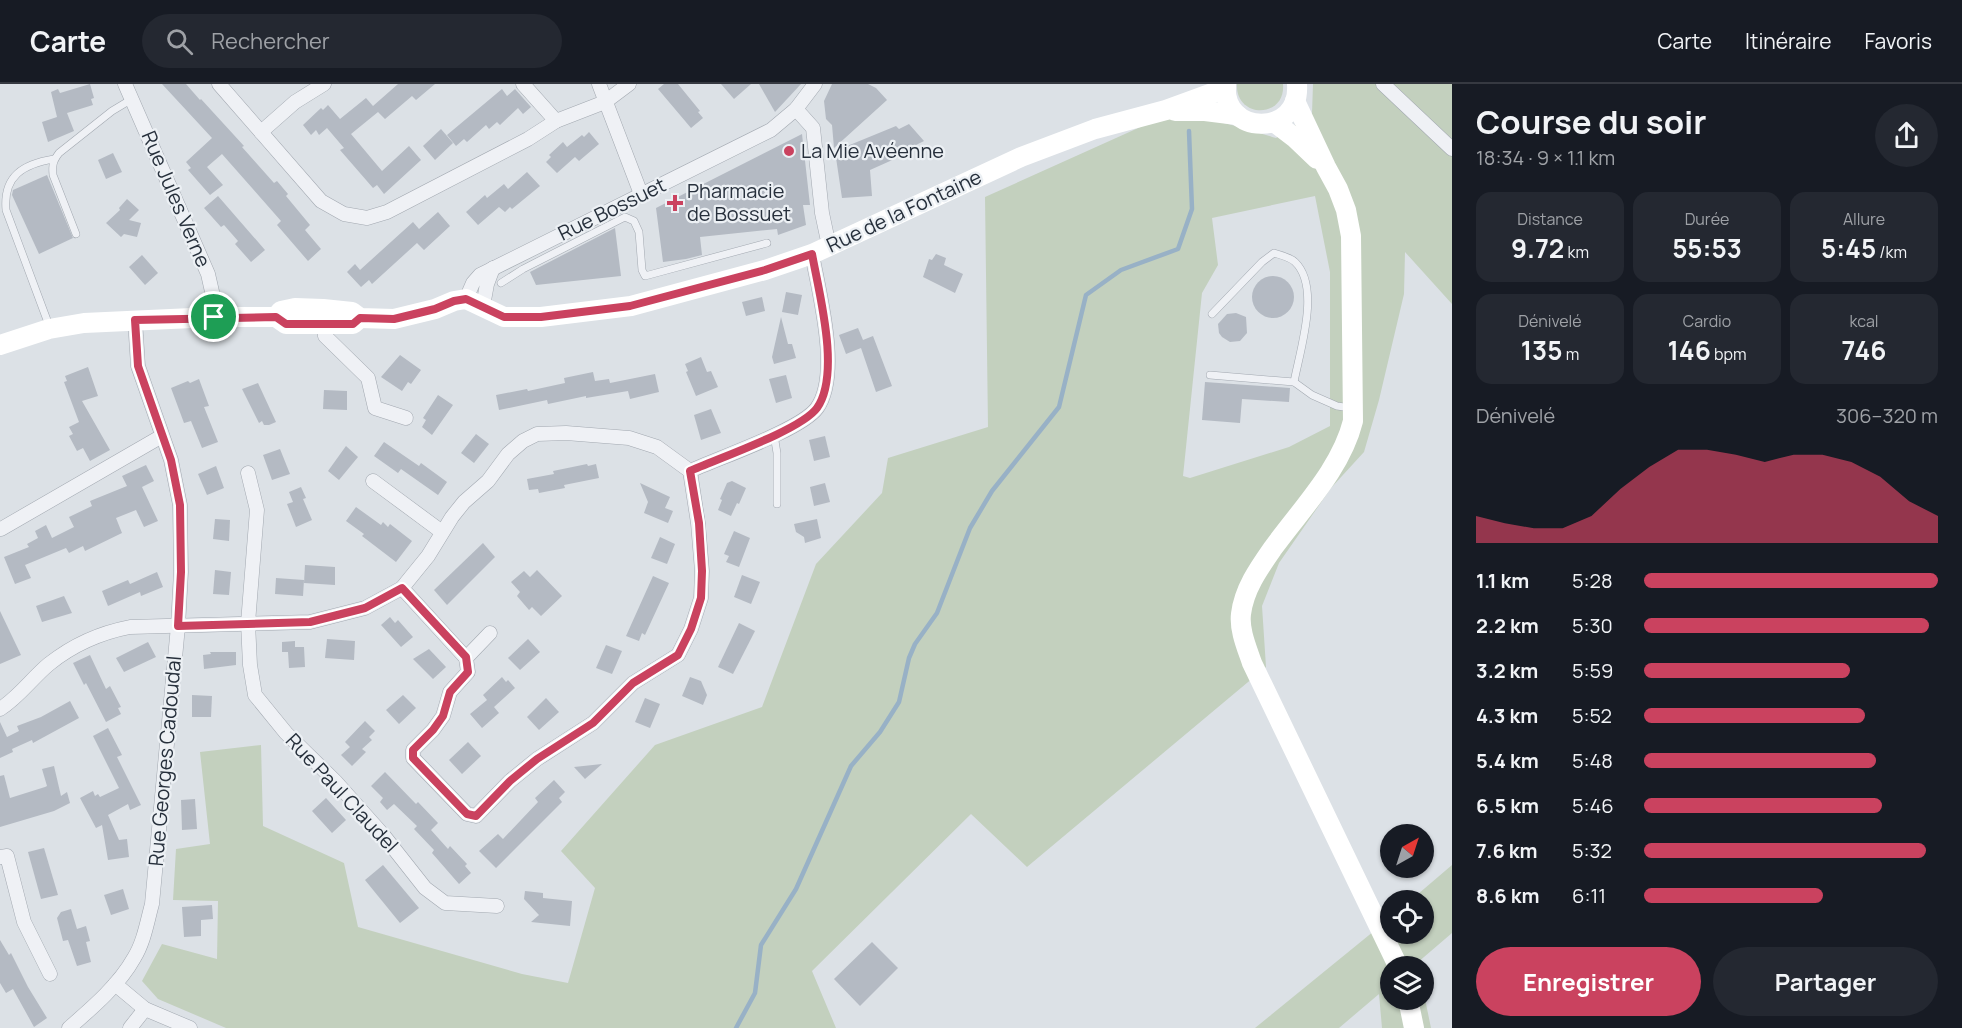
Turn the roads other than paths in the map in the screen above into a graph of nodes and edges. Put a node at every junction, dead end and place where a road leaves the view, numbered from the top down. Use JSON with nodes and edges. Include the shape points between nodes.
{"nodes":[{"id":1,"x":125,"y":84,"type":"edge"},
{"id":2,"x":219,"y":84,"type":"edge"},
{"id":3,"x":324,"y":84,"type":"edge"},
{"id":4,"x":523,"y":84,"type":"edge"},
{"id":5,"x":599,"y":84,"type":"edge"},
{"id":6,"x":628,"y":84,"type":"edge"},
{"id":7,"x":815,"y":84,"type":"edge"},
{"id":8,"x":1383,"y":84,"type":"edge"},
{"id":9,"x":1226,"y":86,"type":"edge"},
{"id":10,"x":1296,"y":93,"type":"edge"},
{"id":11,"x":132,"y":99,"type":"junction"},
{"id":12,"x":605,"y":102,"type":"junction"},
{"id":13,"x":796,"y":109,"type":"junction"},
{"id":14,"x":1166,"y":110,"type":"junction"},
{"id":15,"x":1237,"y":115,"type":"junction"},
{"id":16,"x":556,"y":121,"type":"junction"},
{"id":17,"x":1274,"y":122,"type":"junction"},
{"id":18,"x":261,"y":132,"type":"junction"},
{"id":19,"x":1452,"y":149,"type":"edge"},
{"id":20,"x":54,"y":159,"type":"junction"},
{"id":21,"x":1326,"y":166,"type":"junction"},
{"id":22,"x":641,"y":194,"type":"junction"},
{"id":23,"x":76,"y":234,"type":"dead end"},
{"id":24,"x":767,"y":243,"type":"dead end"},
{"id":25,"x":821,"y":250,"type":"junction"},
{"id":26,"x":501,"y":283,"type":"dead end"},
{"id":27,"x":474,"y":302,"type":"junction"},
{"id":28,"x":1212,"y":314,"type":"dead end"},
{"id":29,"x":214,"y":317,"type":"junction"},
{"id":30,"x":323,"y":317,"type":"junction"},
{"id":31,"x":135,"y":320,"type":"junction"},
{"id":32,"x":50,"y":328,"type":"junction"},
{"id":33,"x":0,"y":345,"type":"edge"},
{"id":34,"x":1210,"y":375,"type":"dead end"},
{"id":35,"x":1294,"y":382,"type":"junction"},
{"id":36,"x":1354,"y":408,"type":"junction"},
{"id":37,"x":406,"y":418,"type":"dead end"},
{"id":38,"x":774,"y":435,"type":"junction"},
{"id":39,"x":162,"y":436,"type":"junction"},
{"id":40,"x":690,"y":471,"type":"junction"},
{"id":41,"x":248,"y":473,"type":"dead end"},
{"id":42,"x":373,"y":481,"type":"dead end"},
{"id":43,"x":777,"y":504,"type":"dead end"},
{"id":44,"x":1,"y":530,"type":"edge"},
{"id":45,"x":442,"y":531,"type":"junction"},
{"id":46,"x":402,"y":588,"type":"junction"},
{"id":47,"x":248,"y":623,"type":"junction"},
{"id":48,"x":178,"y":626,"type":"junction"},
{"id":49,"x":490,"y":633,"type":"dead end"},
{"id":50,"x":466,"y":657,"type":"junction"},
{"id":51,"x":0,"y":709,"type":"edge"},
{"id":52,"x":0,"y":857,"type":"edge"},
{"id":53,"x":497,"y":906,"type":"dead end"},
{"id":54,"x":1393,"y":956,"type":"edge"},
{"id":55,"x":50,"y":974,"type":"dead end"},
{"id":56,"x":115,"y":984,"type":"junction"},
{"id":57,"x":145,"y":1009,"type":"junction"},
{"id":58,"x":1410,"y":1010,"type":"edge"},
{"id":59,"x":69,"y":1028,"type":"edge"},
{"id":60,"x":130,"y":1028,"type":"edge"},
{"id":61,"x":190,"y":1028,"type":"edge"},
{"id":62,"x":1414,"y":1028,"type":"edge"}],
"edges":[{"from":1,"to":11,"type":"street","name":"Rue Jules Verne"},
{"from":2,"to":18,"type":"street"},
{"from":3,"to":18,"type":"street","via":[[295,102]]},
{"from":4,"to":16,"type":"street"},
{"from":5,"to":12,"type":"street"},
{"from":6,"to":12,"type":"street"},
{"from":7,"to":13,"type":"street","name":"Rue Bossuet"},
{"from":8,"to":19,"type":"street"},
{"from":9,"to":14,"type":"main road","name":"Rue de la Fontaine"},
{"from":9,"to":15,"type":"main road"},
{"from":10,"to":17,"type":"main road","via":[[1283,118]]},
{"from":10,"to":21,"type":"main road"},
{"from":11,"to":20,"type":"lane"},
{"from":11,"to":29,"type":"street","name":"Rue Jules Verne","via":[[208,274]]},
{"from":12,"to":16,"type":"street"},
{"from":12,"to":22,"type":"street"},
{"from":13,"to":22,"type":"street","name":"Rue Bossuet","via":[[771,130]]},
{"from":13,"to":25,"type":"street","via":[[813,128],[822,213]]},
{"from":14,"to":15,"type":"main road","name":"Rue de la Fontaine"},
{"from":14,"to":25,"type":"main road","name":"Rue de la Fontaine","via":[[1095,129],[1021,157]]},
{"from":15,"to":17,"type":"main road","name":"Rue de la Fontaine","via":[[1254,124]]},
{"from":16,"to":18,"type":"street","via":[[397,207],[367,218],[344,214],[321,201]]},
{"from":17,"to":21,"type":"main road"},
{"from":20,"to":23,"type":"lane","via":[[53,175]]},
{"from":20,"to":32,"type":"lane","via":[[27,166],[4,194],[6,210]]},
{"from":21,"to":36,"type":"main road","via":[[1346,210],[1351,236]]},
{"from":22,"to":27,"type":"street","name":"Rue Bossuet","via":[[493,268]]},
{"from":24,"to":26,"type":"lane","via":[[645,276],[639,232],[634,221],[625,217]]},
{"from":25,"to":27,"type":"main road","name":"Rue de la Fontaine","via":[[765,270],[630,306],[541,317],[504,317]]},
{"from":25,"to":38,"type":"street","via":[[828,352],[824,395],[806,418]]},
{"from":27,"to":30,"type":"main road","via":[[454,301],[394,319],[360,318],[352,312]]},
{"from":28,"to":35,"type":"lane","via":[[1274,253],[1294,260],[1305,276],[1310,298]]},
{"from":29,"to":30,"type":"main road","via":[[276,317],[284,310]]},
{"from":29,"to":31,"type":"main road"},
{"from":30,"to":37,"type":"street","via":[[325,336],[368,378],[375,408]]},
{"from":31,"to":32,"type":"main road"},
{"from":31,"to":39,"type":"street","name":"Rue Georges Cadoudal","via":[[138,366]]},
{"from":32,"to":33,"type":"main road"},
{"from":34,"to":35,"type":"lane"},
{"from":35,"to":36,"type":"lane","via":[[1337,406]]},
{"from":36,"to":54,"type":"main road","via":[[1348,440],[1329,473],[1261,564],[1241,615],[1252,663]]},
{"from":38,"to":40,"type":"street"},
{"from":38,"to":43,"type":"lane"},
{"from":39,"to":44,"type":"street"},
{"from":39,"to":48,"type":"street","name":"Rue Georges Cadoudal","via":[[180,505]]},
{"from":40,"to":45,"type":"street","via":[[657,447],[629,438],[537,435],[508,454]]},
{"from":40,"to":50,"type":"street","via":[[699,523],[701,598],[678,655],[633,683],[593,723],[537,759],[476,816],[467,814],[413,758],[413,750],[443,716],[450,692],[468,672]]},
{"from":41,"to":47,"type":"street","name":"Rue Paul Claudel","via":[[257,510]]},
{"from":42,"to":45,"type":"street"},
{"from":45,"to":46,"type":"street"},
{"from":46,"to":47,"type":"street","via":[[365,608],[310,622]]},
{"from":46,"to":50,"type":"street"},
{"from":47,"to":48,"type":"street"},
{"from":47,"to":53,"type":"street","name":"Rue Paul Claudel","via":[[255,695],[286,733],[356,804],[425,888],[446,903]]},
{"from":48,"to":51,"type":"street","via":[[130,627],[84,640],[49,664]]},
{"from":48,"to":56,"type":"street","name":"Rue Georges Cadoudal","via":[[152,904],[143,939]]},
{"from":49,"to":50,"type":"street"},
{"from":52,"to":55,"type":"street","via":[[7,856],[24,922]]},
{"from":56,"to":57,"type":"street"},
{"from":56,"to":59,"type":"street","name":"Rue Georges Cadoudal"},
{"from":57,"to":60,"type":"street"},
{"from":57,"to":61,"type":"street"},
{"from":58,"to":62,"type":"main road"}]}
